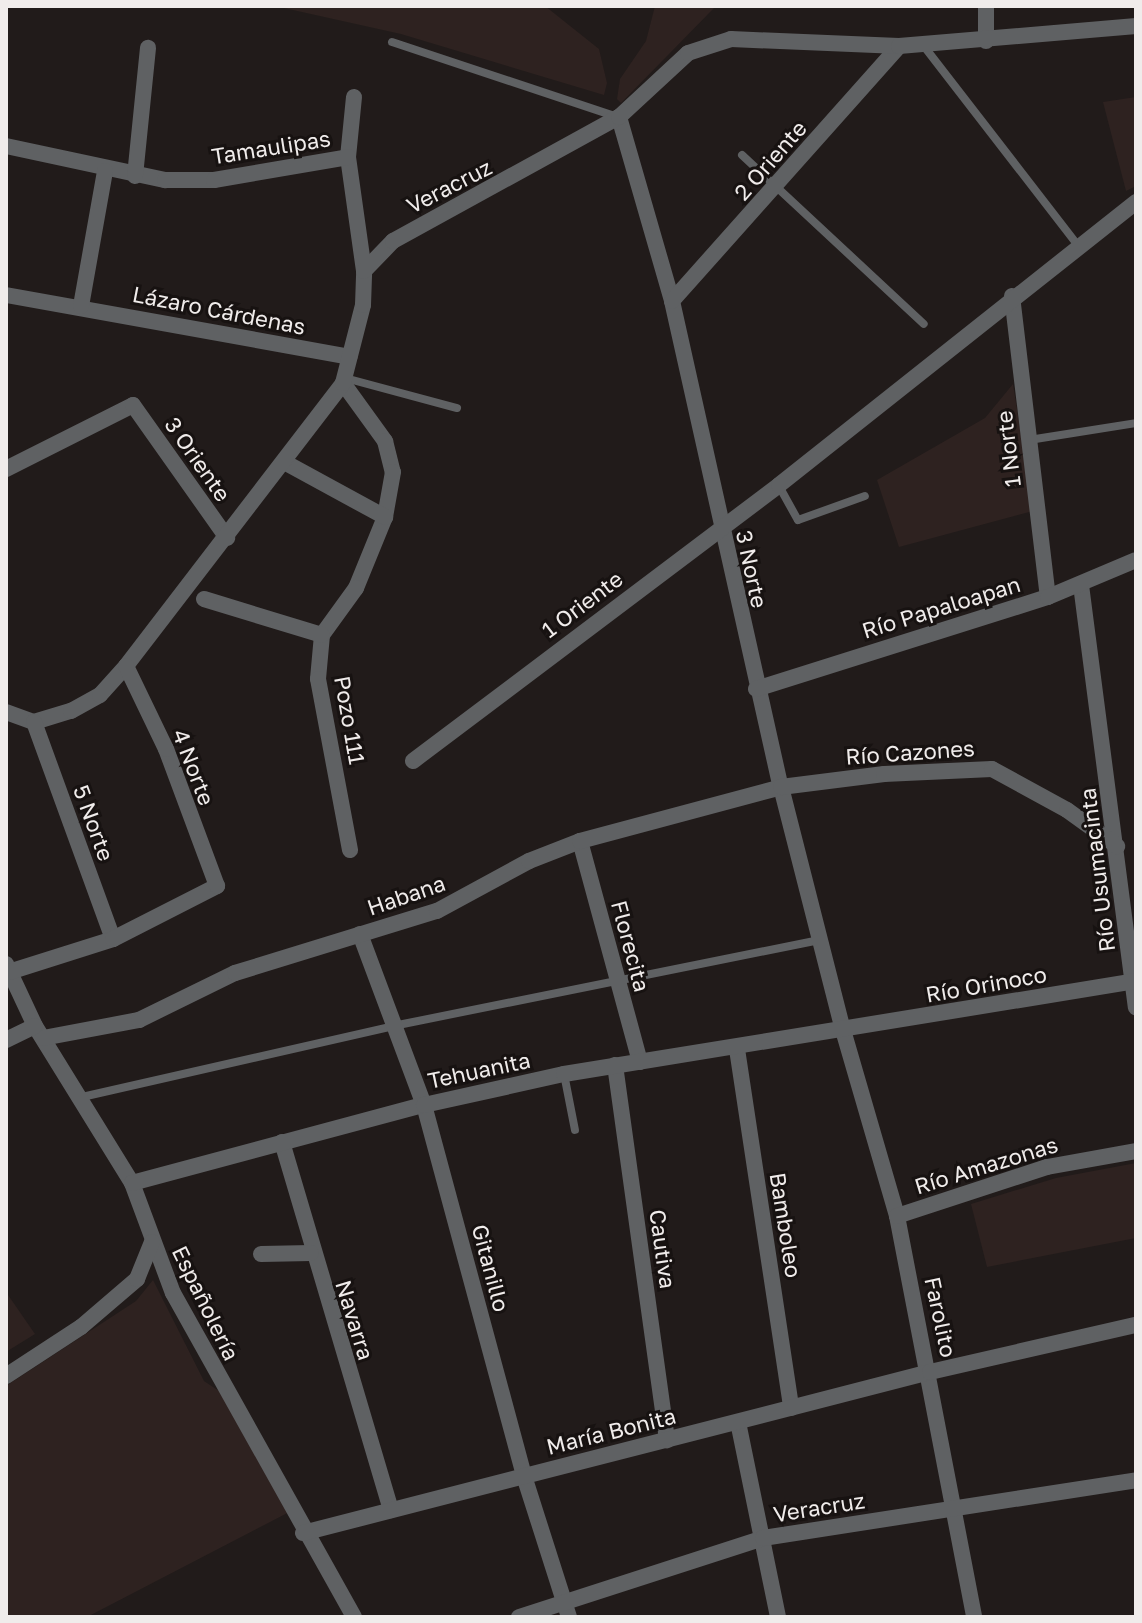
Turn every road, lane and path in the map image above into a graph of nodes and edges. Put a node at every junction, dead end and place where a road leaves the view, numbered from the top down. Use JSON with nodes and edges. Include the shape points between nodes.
{"nodes":[{"id":1,"x":986,"y":6,"type":"edge"},
{"id":2,"x":1136,"y":26,"type":"edge"},
{"id":3,"x":986,"y":41,"type":"junction"},
{"id":4,"x":392,"y":42,"type":"dead end"},
{"id":5,"x":923,"y":45,"type":"junction"},
{"id":6,"x":899,"y":46,"type":"junction"},
{"id":7,"x":148,"y":48,"type":"dead end"},
{"id":8,"x":354,"y":97,"type":"dead end"},
{"id":9,"x":619,"y":117,"type":"junction"},
{"id":10,"x":6,"y":146,"type":"edge"},
{"id":11,"x":742,"y":155,"type":"dead end"},
{"id":12,"x":348,"y":157,"type":"junction"},
{"id":13,"x":105,"y":171,"type":"junction"},
{"id":14,"x":135,"y":176,"type":"junction"},
{"id":15,"x":776,"y":189,"type":"junction"},
{"id":16,"x":1136,"y":202,"type":"edge"},
{"id":17,"x":1077,"y":244,"type":"junction"},
{"id":18,"x":364,"y":271,"type":"junction"},
{"id":19,"x":6,"y":295,"type":"edge"},
{"id":20,"x":1012,"y":296,"type":"junction"},
{"id":21,"x":672,"y":301,"type":"junction"},
{"id":22,"x":81,"y":306,"type":"junction"},
{"id":23,"x":924,"y":324,"type":"dead end"},
{"id":24,"x":349,"y":357,"type":"junction"},
{"id":25,"x":344,"y":380,"type":"junction"},
{"id":26,"x":457,"y":408,"type":"dead end"},
{"id":27,"x":1136,"y":423,"type":"edge"},
{"id":28,"x":1029,"y":440,"type":"junction"},
{"id":29,"x":286,"y":463,"type":"junction"},
{"id":30,"x":6,"y":469,"type":"edge"},
{"id":31,"x":779,"y":485,"type":"junction"},
{"id":32,"x":865,"y":496,"type":"dead end"},
{"id":33,"x":385,"y":517,"type":"junction"},
{"id":34,"x":721,"y":526,"type":"junction"},
{"id":35,"x":227,"y":538,"type":"junction"},
{"id":36,"x":1136,"y":560,"type":"edge"},
{"id":37,"x":1081,"y":585,"type":"junction"},
{"id":38,"x":1048,"y":597,"type":"junction"},
{"id":39,"x":204,"y":599,"type":"dead end"},
{"id":40,"x":322,"y":635,"type":"junction"},
{"id":41,"x":126,"y":666,"type":"junction"},
{"id":42,"x":756,"y":689,"type":"junction"},
{"id":43,"x":6,"y":712,"type":"edge"},
{"id":44,"x":34,"y":722,"type":"junction"},
{"id":45,"x":413,"y":761,"type":"dead end"},
{"id":46,"x":781,"y":787,"type":"junction"},
{"id":47,"x":580,"y":841,"type":"junction"},
{"id":48,"x":1117,"y":846,"type":"junction"},
{"id":49,"x":350,"y":850,"type":"dead end"},
{"id":50,"x":360,"y":934,"type":"junction"},
{"id":51,"x":113,"y":939,"type":"junction"},
{"id":52,"x":820,"y":940,"type":"junction"},
{"id":53,"x":8,"y":968,"type":"edge"},
{"id":54,"x":618,"y":980,"type":"junction"},
{"id":55,"x":1134,"y":981,"type":"edge"},
{"id":56,"x":1136,"y":1007,"type":"edge"},
{"id":57,"x":398,"y":1025,"type":"junction"},
{"id":58,"x":843,"y":1030,"type":"junction"},
{"id":59,"x":39,"y":1032,"type":"junction"},
{"id":60,"x":6,"y":1040,"type":"edge"},
{"id":61,"x":737,"y":1049,"type":"junction"},
{"id":62,"x":640,"y":1062,"type":"junction"},
{"id":63,"x":615,"y":1065,"type":"junction"},
{"id":64,"x":564,"y":1074,"type":"junction"},
{"id":65,"x":82,"y":1097,"type":"junction"},
{"id":66,"x":424,"y":1105,"type":"junction"},
{"id":67,"x":575,"y":1130,"type":"dead end"},
{"id":68,"x":282,"y":1142,"type":"junction"},
{"id":69,"x":1136,"y":1151,"type":"edge"},
{"id":70,"x":132,"y":1183,"type":"junction"},
{"id":71,"x":897,"y":1216,"type":"junction"},
{"id":72,"x":152,"y":1242,"type":"junction"},
{"id":73,"x":311,"y":1253,"type":"junction"},
{"id":74,"x":261,"y":1254,"type":"dead end"},
{"id":75,"x":1136,"y":1325,"type":"edge"},
{"id":76,"x":930,"y":1372,"type":"junction"},
{"id":77,"x":6,"y":1376,"type":"edge"},
{"id":78,"x":791,"y":1408,"type":"junction"},
{"id":79,"x":738,"y":1422,"type":"junction"},
{"id":80,"x":667,"y":1440,"type":"junction"},
{"id":81,"x":524,"y":1476,"type":"junction"},
{"id":82,"x":1136,"y":1480,"type":"edge"},
{"id":83,"x":956,"y":1508,"type":"junction"},
{"id":84,"x":391,"y":1510,"type":"junction"},
{"id":85,"x":303,"y":1533,"type":"junction"},
{"id":86,"x":763,"y":1538,"type":"junction"},
{"id":87,"x":563,"y":1599,"type":"junction"},
{"id":88,"x":354,"y":1617,"type":"edge"},
{"id":89,"x":519,"y":1617,"type":"edge"},
{"id":90,"x":569,"y":1617,"type":"edge"},
{"id":91,"x":778,"y":1617,"type":"edge"},
{"id":92,"x":974,"y":1617,"type":"edge"}],
"edges":[{"from":1,"to":3,"type":"street"},
{"from":2,"to":3,"type":"street","name":"Veracruz"},
{"from":3,"to":5,"type":"street","name":"Veracruz"},
{"from":4,"to":9,"type":"lane"},
{"from":5,"to":6,"type":"street","name":"Veracruz"},
{"from":5,"to":17,"type":"lane"},
{"from":6,"to":9,"type":"street","name":"Veracruz","via":[[731,39],[707,44],[688,53]]},
{"from":6,"to":15,"type":"street","name":"2 Oriente"},
{"from":7,"to":14,"type":"street"},
{"from":8,"to":12,"type":"street"},
{"from":9,"to":18,"type":"street","name":"Veracruz","via":[[427,220],[393,241]]},
{"from":9,"to":21,"type":"street","name":"3 Norte"},
{"from":10,"to":13,"type":"street","name":"Tamaulipas"},
{"from":11,"to":15,"type":"lane"},
{"from":12,"to":14,"type":"street","name":"Tamaulipas","via":[[214,180]]},
{"from":12,"to":18,"type":"street","name":"Tamaulipas"},
{"from":13,"to":14,"type":"street","name":"Tamaulipas"},
{"from":13,"to":22,"type":"street"},
{"from":15,"to":21,"type":"street","name":"2 Oriente"},
{"from":15,"to":23,"type":"lane"},
{"from":16,"to":17,"type":"street","name":"1 Oriente"},
{"from":17,"to":20,"type":"street","name":"1 Oriente"},
{"from":18,"to":24,"type":"street","via":[[363,305]]},
{"from":19,"to":22,"type":"street","name":"Lázaro Cárdenas"},
{"from":20,"to":28,"type":"street","name":"1 Norte"},
{"from":20,"to":31,"type":"street","name":"1 Oriente"},
{"from":21,"to":34,"type":"street","name":"3 Norte"},
{"from":22,"to":24,"type":"street","name":"Lázaro Cárdenas"},
{"from":24,"to":25,"type":"street"},
{"from":25,"to":26,"type":"lane"},
{"from":25,"to":29,"type":"street"},
{"from":25,"to":33,"type":"street","via":[[390,453],[393,472]]},
{"from":27,"to":28,"type":"lane"},
{"from":28,"to":38,"type":"street","name":"1 Norte"},
{"from":29,"to":33,"type":"street"},
{"from":29,"to":35,"type":"street"},
{"from":30,"to":35,"type":"street","name":"3 Oriente","via":[[133,405]]},
{"from":31,"to":32,"type":"lane","via":[[798,520]]},
{"from":31,"to":34,"type":"street","name":"1 Oriente"},
{"from":33,"to":40,"type":"street","via":[[356,588]]},
{"from":34,"to":42,"type":"street","name":"3 Norte"},
{"from":34,"to":45,"type":"street","name":"1 Oriente"},
{"from":35,"to":41,"type":"street"},
{"from":36,"to":37,"type":"street","name":"Río Papaloapan"},
{"from":37,"to":38,"type":"street","name":"Río Papaloapan"},
{"from":37,"to":48,"type":"street","name":"Río Usumacinta"},
{"from":38,"to":42,"type":"street","name":"Río Papaloapan"},
{"from":39,"to":40,"type":"street"},
{"from":40,"to":49,"type":"street","name":"Pozo 111","via":[[318,679]]},
{"from":41,"to":44,"type":"street","via":[[100,695]]},
{"from":41,"to":51,"type":"street","name":"4 Norte","via":[[166,749],[217,886]]},
{"from":42,"to":46,"type":"street","name":"3 Norte"},
{"from":43,"to":44,"type":"street"},
{"from":44,"to":51,"type":"street","name":"5 Norte"},
{"from":46,"to":47,"type":"street","name":"Habana"},
{"from":46,"to":48,"type":"street","name":"Río Cazones","via":[[884,774],[992,769],[1067,810]]},
{"from":46,"to":52,"type":"street","name":"3 Norte"},
{"from":47,"to":50,"type":"street","name":"Habana","via":[[529,861],[437,911]]},
{"from":47,"to":54,"type":"street","name":"Florecita"},
{"from":48,"to":55,"type":"street","name":"Río Usumacinta"},
{"from":50,"to":57,"type":"street","name":"Gitanillo"},
{"from":50,"to":59,"type":"street","name":"Habana","via":[[235,973],[139,1020]]},
{"from":51,"to":53,"type":"street"},
{"from":52,"to":54,"type":"lane"},
{"from":52,"to":58,"type":"street","name":"3 Norte"},
{"from":53,"to":59,"type":"street","name":"Españolería"},
{"from":54,"to":57,"type":"lane"},
{"from":54,"to":62,"type":"street","name":"Florecita"},
{"from":55,"to":56,"type":"street","name":"Río Usumacinta"},
{"from":55,"to":58,"type":"street","name":"Río Orinoco"},
{"from":57,"to":65,"type":"lane"},
{"from":57,"to":66,"type":"street","name":"Gitanillo"},
{"from":58,"to":61,"type":"street","name":"Tehuanita"},
{"from":58,"to":71,"type":"street","name":"Farolito"},
{"from":59,"to":60,"type":"street","name":"Habana"},
{"from":59,"to":65,"type":"street","name":"Españolería"},
{"from":61,"to":62,"type":"street","name":"Tehuanita"},
{"from":61,"to":78,"type":"street","name":"Bamboleo"},
{"from":62,"to":63,"type":"street","name":"Tehuanita"},
{"from":63,"to":64,"type":"street","name":"Tehuanita"},
{"from":63,"to":80,"type":"street","name":"Cautiva"},
{"from":64,"to":66,"type":"street","name":"Tehuanita"},
{"from":64,"to":67,"type":"lane"},
{"from":65,"to":70,"type":"street","name":"Españolería"},
{"from":66,"to":68,"type":"street","name":"Tehuanita"},
{"from":66,"to":81,"type":"street","name":"Gitanillo"},
{"from":68,"to":70,"type":"street","name":"Tehuanita"},
{"from":68,"to":73,"type":"street","name":"Navarra"},
{"from":69,"to":71,"type":"street","name":"Río Amazonas","via":[[1047,1167]]},
{"from":70,"to":72,"type":"street","name":"Españolería"},
{"from":71,"to":76,"type":"street","name":"Farolito"},
{"from":72,"to":77,"type":"street","via":[[137,1279],[81,1327]]},
{"from":72,"to":85,"type":"street","name":"Españolería","via":[[173,1293]]},
{"from":73,"to":74,"type":"street"},
{"from":73,"to":84,"type":"street","name":"Navarra"},
{"from":75,"to":76,"type":"street","name":"María Bonita"},
{"from":76,"to":78,"type":"street","name":"María Bonita"},
{"from":76,"to":83,"type":"street","name":"Farolito"},
{"from":78,"to":79,"type":"street","name":"María Bonita"},
{"from":79,"to":80,"type":"street","name":"María Bonita"},
{"from":79,"to":86,"type":"street"},
{"from":80,"to":81,"type":"street","name":"María Bonita"},
{"from":81,"to":84,"type":"street","name":"María Bonita"},
{"from":81,"to":87,"type":"street","name":"Gitanillo"},
{"from":82,"to":83,"type":"street","name":"Veracruz"},
{"from":83,"to":86,"type":"street","name":"Veracruz"},
{"from":83,"to":92,"type":"street","name":"Farolito"},
{"from":84,"to":85,"type":"street","name":"María Bonita"},
{"from":85,"to":88,"type":"street","name":"Españolería"},
{"from":86,"to":87,"type":"street","name":"Veracruz"},
{"from":86,"to":91,"type":"street"},
{"from":87,"to":89,"type":"street","name":"Veracruz"},
{"from":87,"to":90,"type":"street","name":"Gitanillo"}]}
